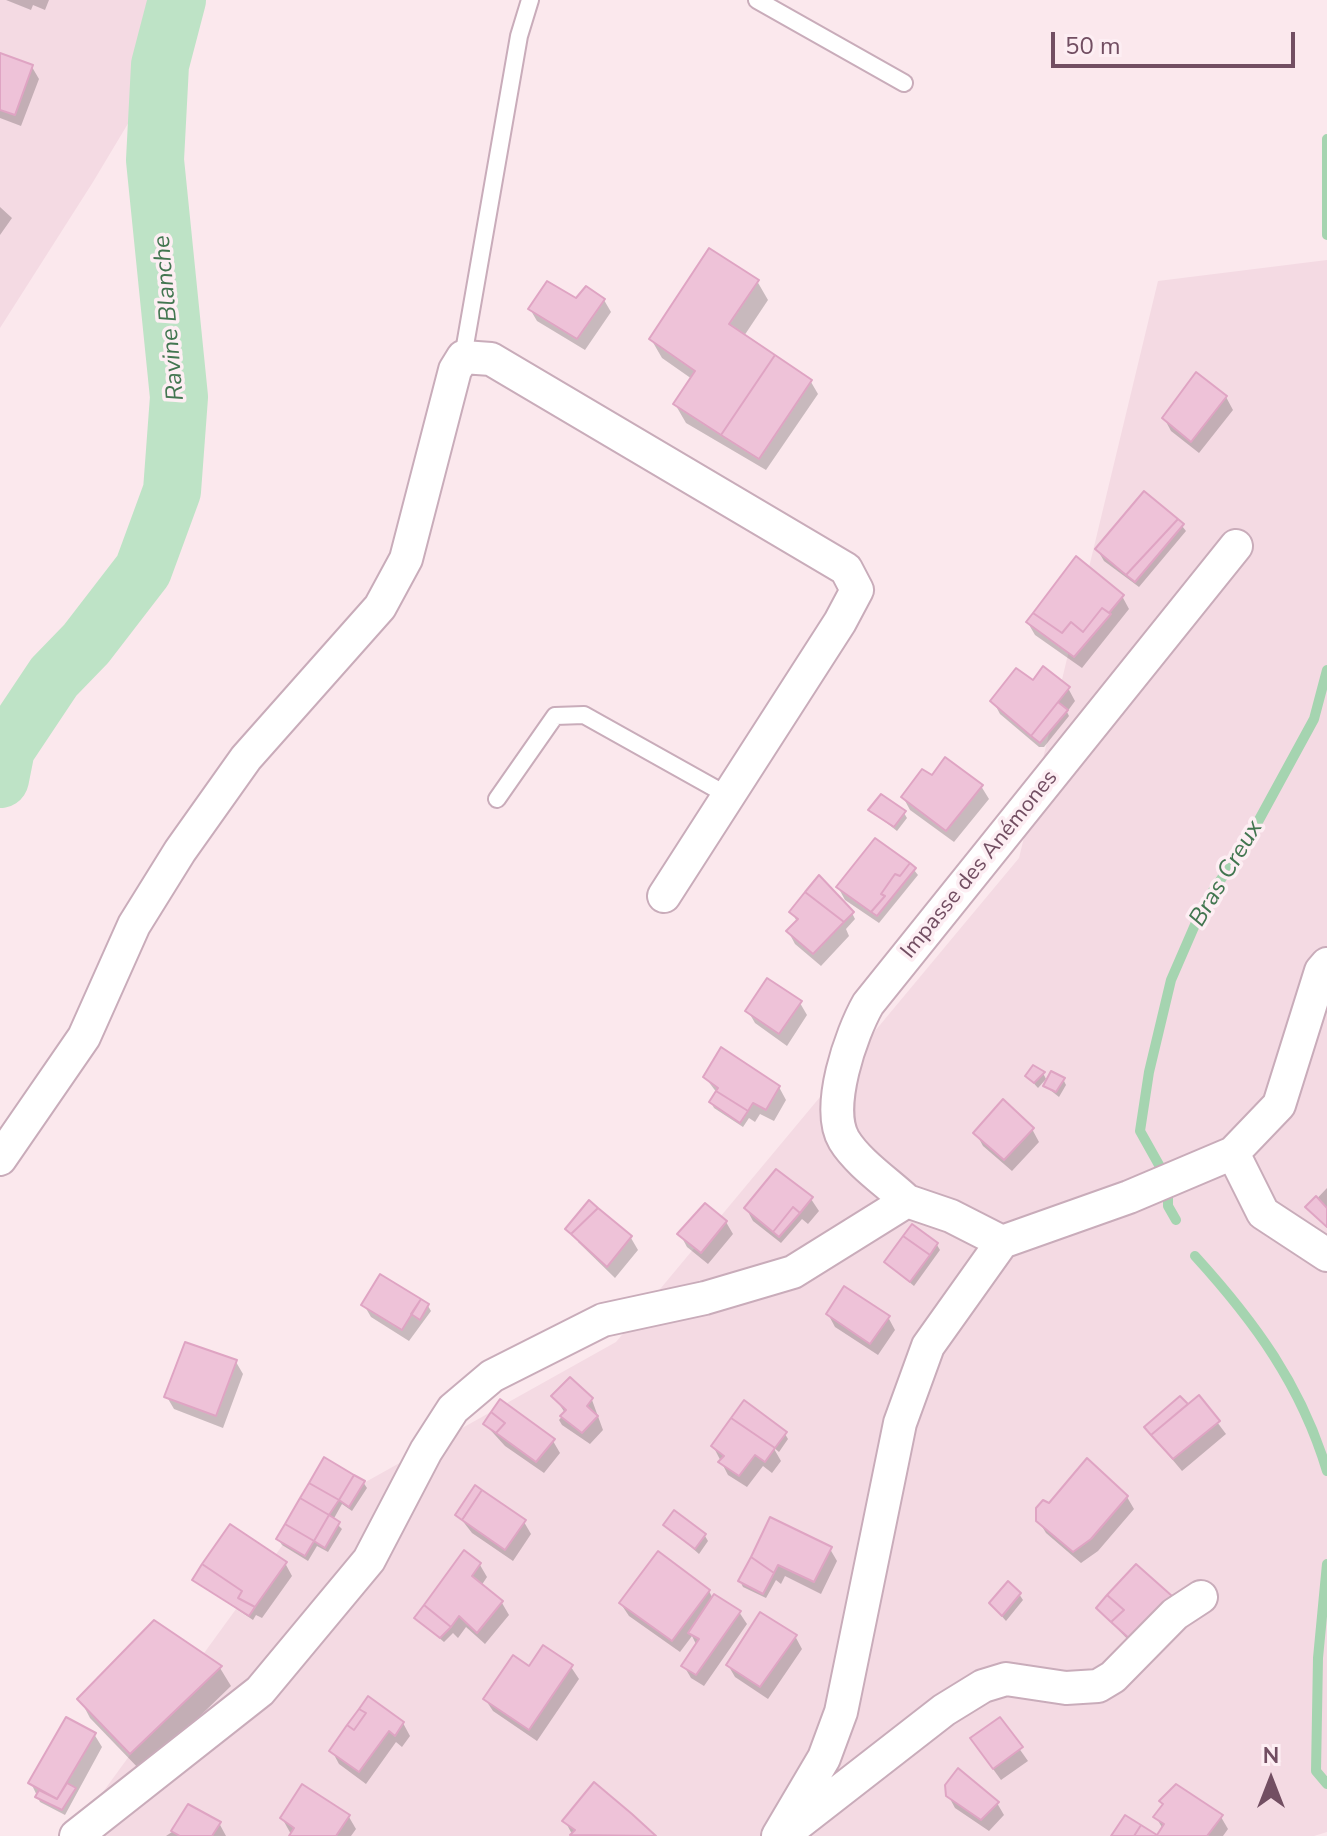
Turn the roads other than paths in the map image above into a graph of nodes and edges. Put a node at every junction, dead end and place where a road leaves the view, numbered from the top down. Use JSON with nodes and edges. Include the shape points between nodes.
{"nodes":[{"id":1,"x":530,"y":0,"type":"edge"},
{"id":2,"x":757,"y":0,"type":"edge"},
{"id":3,"x":904,"y":83,"type":"dead end"},
{"id":4,"x":463,"y":357,"type":"junction"},
{"id":5,"x":1236,"y":546,"type":"dead end"},
{"id":6,"x":727,"y":795,"type":"junction"},
{"id":7,"x":497,"y":799,"type":"dead end"},
{"id":8,"x":664,"y":896,"type":"dead end"},
{"id":9,"x":1327,"y":964,"type":"edge"},
{"id":10,"x":1233,"y":1153,"type":"junction"},
{"id":11,"x":0,"y":1159,"type":"edge"},
{"id":12,"x":907,"y":1201,"type":"junction"},
{"id":13,"x":1002,"y":1242,"type":"junction"},
{"id":14,"x":1327,"y":1255,"type":"edge"},
{"id":15,"x":1201,"y":1597,"type":"dead end"},
{"id":16,"x":76,"y":1836,"type":"edge"},
{"id":17,"x":780,"y":1836,"type":"edge"}],
"edges":[{"from":1,"to":4,"type":"lane","via":[[519,36]]},
{"from":2,"to":3,"type":"lane"},
{"from":4,"to":6,"type":"street","via":[[491,359],[846,569],[857,590]]},
{"from":4,"to":11,"type":"street","via":[[455,370],[406,559],[380,607],[246,758],[180,851],[134,925],[84,1037]]},
{"from":5,"to":12,"type":"street","name":"Impasse des Anémones","via":[[856,1024],[838,1124],[845,1142]]},
{"from":6,"to":7,"type":"lane","via":[[584,715],[566,713],[555,716]]},
{"from":6,"to":8,"type":"street"},
{"from":9,"to":10,"type":"street","via":[[1279,1105]]},
{"from":10,"to":13,"type":"street"},
{"from":10,"to":14,"type":"street","via":[[1263,1213]]},
{"from":12,"to":13,"type":"street"},
{"from":12,"to":16,"type":"street","via":[[793,1272],[603,1320],[492,1376],[453,1409],[369,1560],[260,1691]]},
{"from":13,"to":17,"type":"street","via":[[928,1346],[912,1386],[841,1712],[824,1758]]},
{"from":15,"to":17,"type":"street","via":[[1098,1686],[1066,1688],[1006,1679],[983,1686]]}]}
